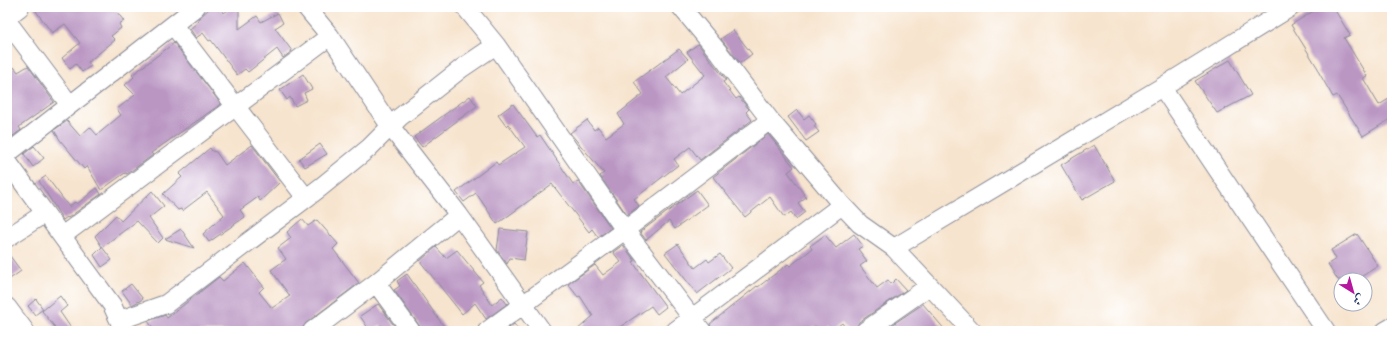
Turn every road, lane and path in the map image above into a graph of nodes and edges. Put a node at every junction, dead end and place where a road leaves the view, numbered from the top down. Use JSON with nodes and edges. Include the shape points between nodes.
{"nodes":[{"id":1,"x":20,"y":7,"type":"edge"},
{"id":2,"x":196,"y":7,"type":"edge"},
{"id":3,"x":306,"y":7,"type":"edge"},
{"id":4,"x":465,"y":7,"type":"edge"},
{"id":5,"x":681,"y":7,"type":"edge"},
{"id":6,"x":1291,"y":7,"type":"edge"},
{"id":7,"x":7,"y":17,"type":"edge"},
{"id":8,"x":7,"y":21,"type":"edge"},
{"id":9,"x":173,"y":25,"type":"junction"},
{"id":10,"x":330,"y":36,"type":"junction"},
{"id":11,"x":496,"y":45,"type":"junction"},
{"id":12,"x":1162,"y":87,"type":"junction"},
{"id":13,"x":70,"y":105,"type":"junction"},
{"id":14,"x":236,"y":107,"type":"junction"},
{"id":15,"x":770,"y":120,"type":"junction"},
{"id":16,"x":390,"y":126,"type":"junction"},
{"id":17,"x":7,"y":154,"type":"edge"},
{"id":18,"x":7,"y":161,"type":"edge"},
{"id":19,"x":306,"y":198,"type":"junction"},
{"id":20,"x":842,"y":205,"type":"junction"},
{"id":21,"x":45,"y":212,"type":"junction"},
{"id":22,"x":459,"y":216,"type":"junction"},
{"id":23,"x":625,"y":230,"type":"junction"},
{"id":24,"x":62,"y":236,"type":"junction"},
{"id":25,"x":7,"y":238,"type":"edge"},
{"id":26,"x":894,"y":248,"type":"junction"},
{"id":27,"x":376,"y":283,"type":"junction"},
{"id":28,"x":928,"y":287,"type":"junction"},
{"id":29,"x":522,"y":304,"type":"junction"},
{"id":30,"x":7,"y":307,"type":"edge"},
{"id":31,"x":697,"y":324,"type":"edge"},
{"id":32,"x":122,"y":326,"type":"edge"},
{"id":33,"x":1392,"y":327,"type":"edge"},
{"id":34,"x":24,"y":331,"type":"edge"},
{"id":35,"x":312,"y":331,"type":"edge"},
{"id":36,"x":410,"y":331,"type":"edge"},
{"id":37,"x":487,"y":331,"type":"edge"},
{"id":38,"x":542,"y":331,"type":"edge"},
{"id":39,"x":675,"y":331,"type":"edge"},
{"id":40,"x":865,"y":331,"type":"edge"},
{"id":41,"x":972,"y":331,"type":"edge"},
{"id":42,"x":1326,"y":331,"type":"edge"},
{"id":43,"x":1385,"y":331,"type":"edge"}],
"edges":[{"from":1,"to":7,"type":"street"},
{"from":2,"to":9,"type":"street"},
{"from":3,"to":10,"type":"street"},
{"from":4,"to":11,"type":"street"},
{"from":5,"to":15,"type":"street"},
{"from":6,"to":12,"type":"street"},
{"from":8,"to":13,"type":"street"},
{"from":9,"to":13,"type":"street"},
{"from":9,"to":14,"type":"street"},
{"from":10,"to":14,"type":"street"},
{"from":10,"to":16,"type":"street"},
{"from":11,"to":16,"type":"street","via":[[462,68]]},
{"from":11,"to":23,"type":"street"},
{"from":12,"to":26,"type":"street"},
{"from":12,"to":42,"type":"street"},
{"from":13,"to":17,"type":"street"},
{"from":14,"to":19,"type":"street"},
{"from":14,"to":24,"type":"street"},
{"from":15,"to":20,"type":"street"},
{"from":15,"to":23,"type":"street"},
{"from":16,"to":19,"type":"street","via":[[369,148]]},
{"from":16,"to":22,"type":"street"},
{"from":18,"to":21,"type":"street"},
{"from":19,"to":32,"type":"street","via":[[166,304]]},
{"from":20,"to":26,"type":"street","via":[[860,224]]},
{"from":20,"to":31,"type":"street"},
{"from":21,"to":24,"type":"street"},
{"from":21,"to":25,"type":"street"},
{"from":22,"to":27,"type":"street"},
{"from":22,"to":29,"type":"street"},
{"from":23,"to":29,"type":"street"},
{"from":23,"to":31,"type":"street"},
{"from":24,"to":32,"type":"street","via":[[112,305]]},
{"from":26,"to":28,"type":"street"},
{"from":27,"to":35,"type":"street"},
{"from":27,"to":36,"type":"street"},
{"from":28,"to":40,"type":"street"},
{"from":28,"to":41,"type":"street"},
{"from":29,"to":37,"type":"street"},
{"from":29,"to":38,"type":"street"},
{"from":30,"to":34,"type":"street"},
{"from":31,"to":39,"type":"street"},
{"from":33,"to":43,"type":"street"}]}
